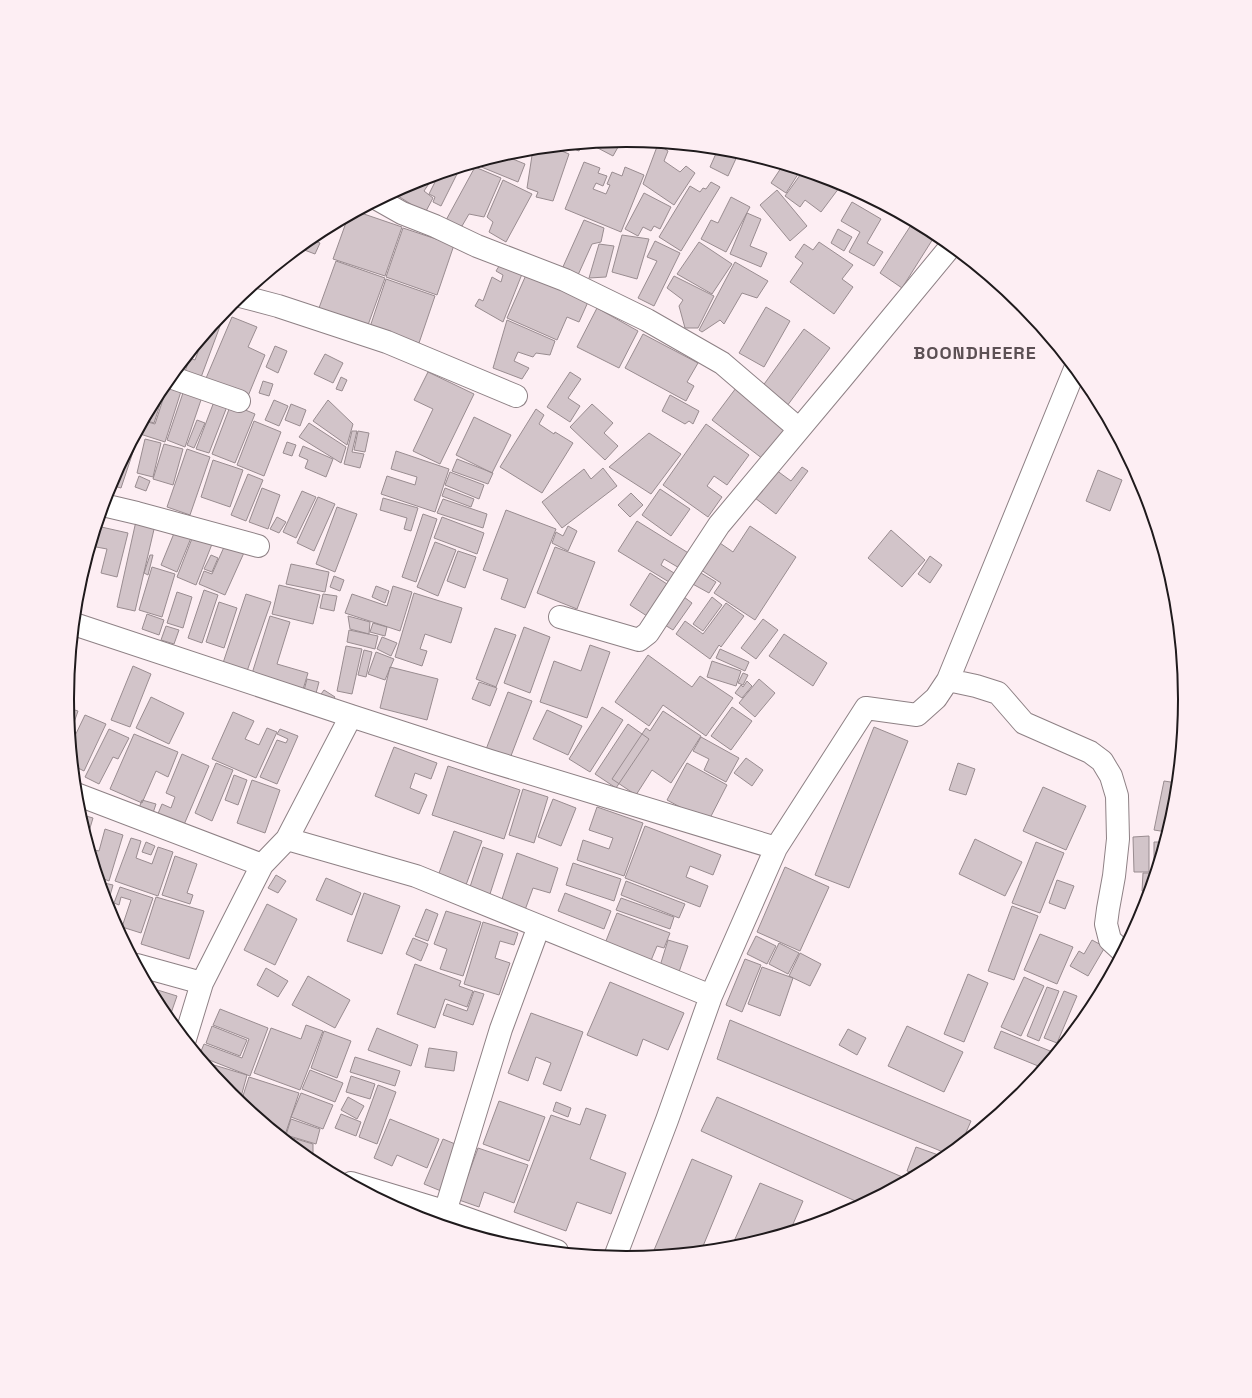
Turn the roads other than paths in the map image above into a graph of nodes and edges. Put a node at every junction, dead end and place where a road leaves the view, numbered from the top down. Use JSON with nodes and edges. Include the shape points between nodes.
{"nodes":[{"id":1,"x":384,"y":203,"type":"edge"},
{"id":2,"x":947,"y":250,"type":"edge"},
{"id":3,"x":247,"y":298,"type":"edge"},
{"id":4,"x":1073,"y":375,"type":"edge"},
{"id":5,"x":176,"y":379,"type":"edge"},
{"id":6,"x":516,"y":396,"type":"dead end"},
{"id":7,"x":239,"y":401,"type":"dead end"},
{"id":8,"x":799,"y":429,"type":"junction"},
{"id":9,"x":109,"y":506,"type":"edge"},
{"id":10,"x":258,"y":546,"type":"dead end"},
{"id":11,"x":560,"y":617,"type":"dead end"},
{"id":12,"x":79,"y":626,"type":"edge"},
{"id":13,"x":948,"y":680,"type":"junction"},
{"id":14,"x":351,"y":716,"type":"junction"},
{"id":15,"x":83,"y":797,"type":"edge"},
{"id":16,"x":287,"y":839,"type":"junction"},
{"id":17,"x":776,"y":848,"type":"junction"},
{"id":18,"x":262,"y":865,"type":"junction"},
{"id":19,"x":539,"y":926,"type":"junction"},
{"id":20,"x":1118,"y":948,"type":"edge"},
{"id":21,"x":144,"y":967,"type":"edge"},
{"id":22,"x":202,"y":983,"type":"junction"},
{"id":23,"x":711,"y":996,"type":"junction"},
{"id":24,"x":187,"y":1033,"type":"edge"},
{"id":25,"x":381,"y":1193,"type":"edge"},
{"id":26,"x":452,"y":1218,"type":"edge"},
{"id":27,"x":527,"y":1241,"type":"edge"},
{"id":28,"x":617,"y":1251,"type":"edge"}],
"edges":[{"from":1,"to":8,"type":"street","via":[[477,246],[565,280],[647,320],[722,362]]},
{"from":2,"to":8,"type":"street"},
{"from":3,"to":6,"type":"street","via":[[387,342]]},
{"from":4,"to":13,"type":"street"},
{"from":5,"to":7,"type":"street"},
{"from":8,"to":11,"type":"street","via":[[719,525],[648,633],[639,640]]},
{"from":9,"to":10,"type":"street"},
{"from":12,"to":14,"type":"street"},
{"from":13,"to":17,"type":"street","via":[[936,698],[917,715],[866,708]]},
{"from":13,"to":20,"type":"street","via":[[998,693],[1024,724],[1090,752],[1102,761],[1111,776],[1117,796],[1118,839],[1106,924],[1110,940]]},
{"from":14,"to":16,"type":"street"},
{"from":14,"to":17,"type":"street"},
{"from":15,"to":18,"type":"street"},
{"from":16,"to":18,"type":"street"},
{"from":16,"to":19,"type":"street","via":[[416,876]]},
{"from":17,"to":23,"type":"street"},
{"from":18,"to":22,"type":"street"},
{"from":19,"to":23,"type":"street"},
{"from":19,"to":26,"type":"street","via":[[502,1029]]},
{"from":21,"to":22,"type":"street"},
{"from":22,"to":24,"type":"street"},
{"from":23,"to":28,"type":"street"},
{"from":25,"to":26,"type":"street"},
{"from":26,"to":27,"type":"street"}]}
